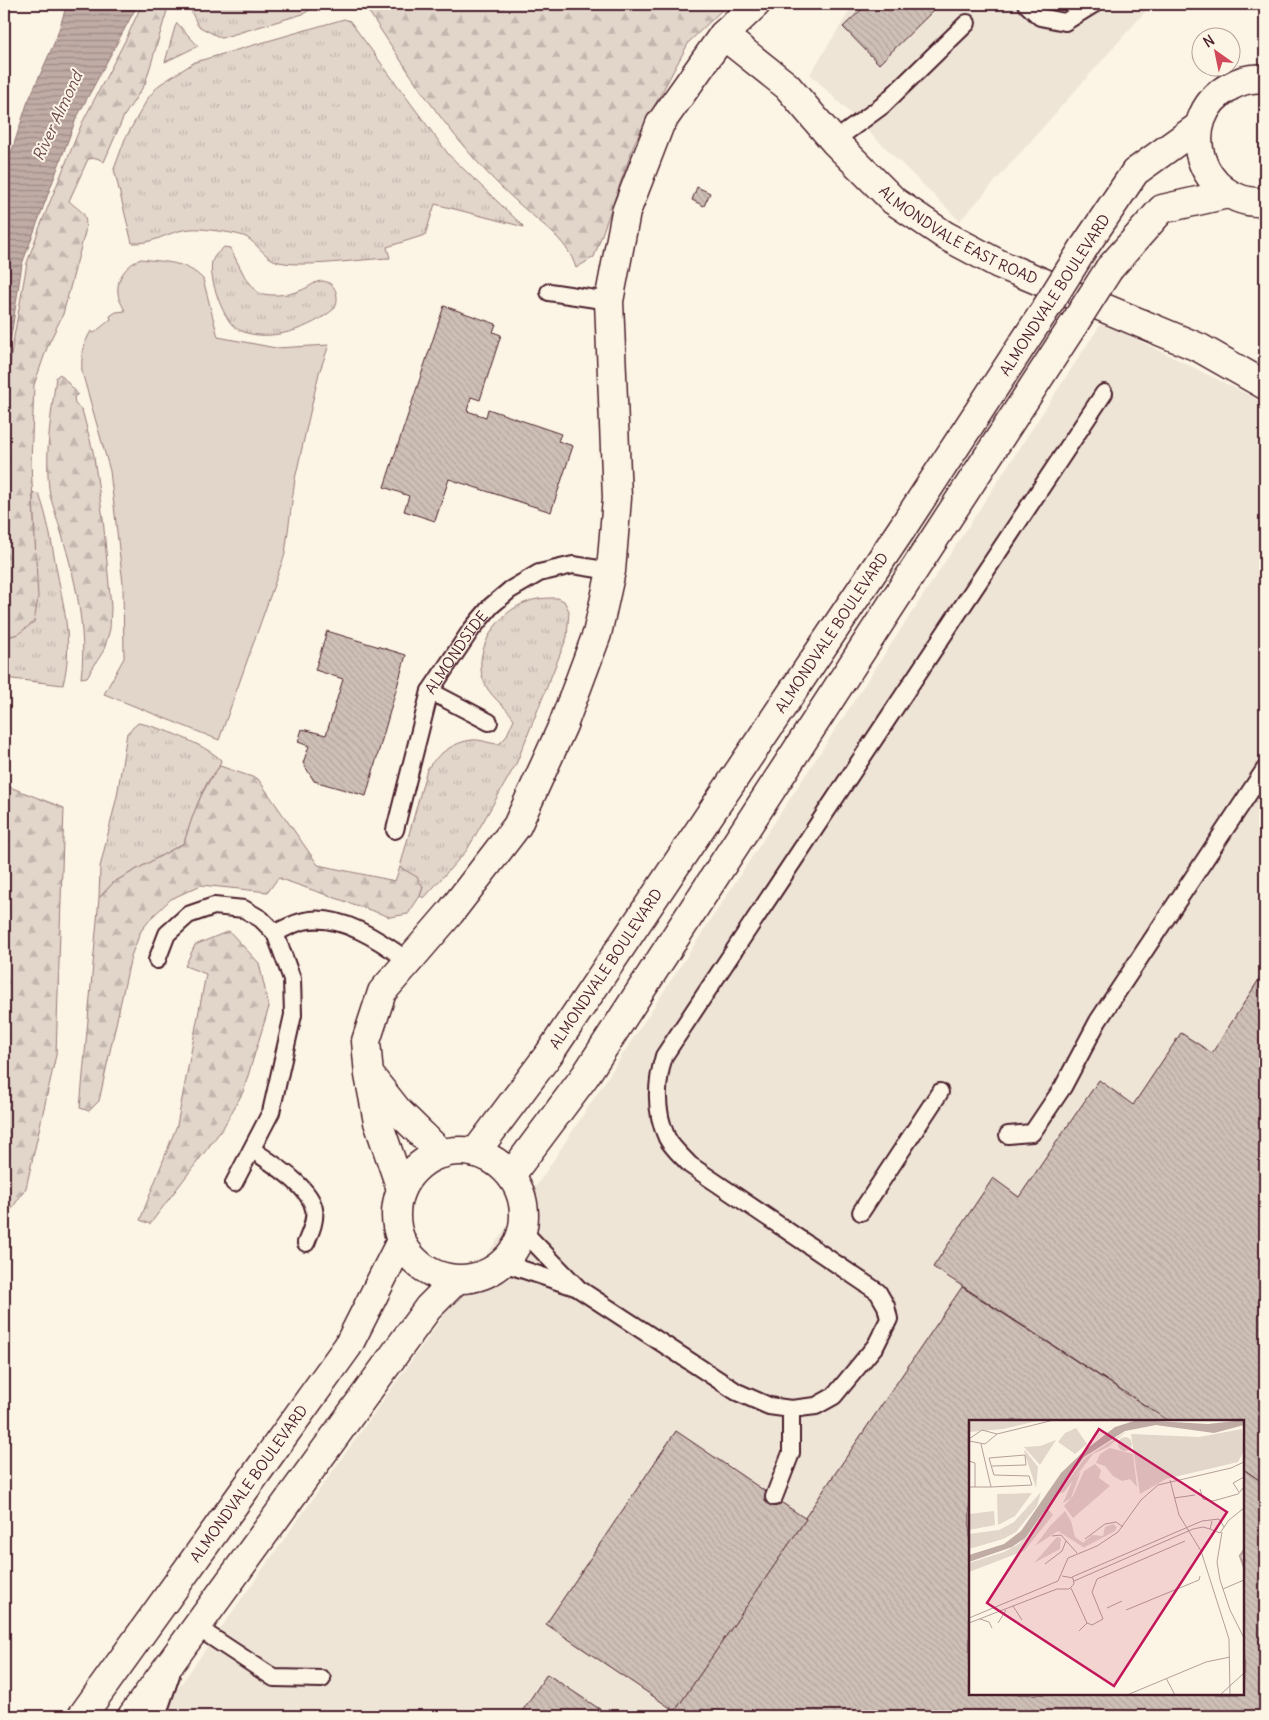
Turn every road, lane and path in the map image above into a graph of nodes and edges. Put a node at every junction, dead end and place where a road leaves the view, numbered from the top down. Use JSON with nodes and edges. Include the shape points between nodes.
{"nodes":[{"id":1,"x":756,"y":4,"type":"edge"},
{"id":2,"x":1026,"y":4,"type":"edge"},
{"id":3,"x":1094,"y":4,"type":"edge"},
{"id":4,"x":967,"y":23,"type":"dead end"},
{"id":5,"x":723,"y":35,"type":"junction"},
{"id":6,"x":1265,"y":79,"type":"edge"},
{"id":7,"x":1199,"y":126,"type":"junction"},
{"id":8,"x":834,"y":141,"type":"junction"},
{"id":9,"x":1228,"y":194,"type":"junction"},
{"id":10,"x":1265,"y":202,"type":"edge"},
{"id":11,"x":549,"y":292,"type":"dead end"},
{"id":12,"x":609,"y":301,"type":"junction"},
{"id":13,"x":1265,"y":386,"type":"edge"},
{"id":14,"x":1104,"y":393,"type":"dead end"},
{"id":15,"x":611,"y":571,"type":"junction"},
{"id":16,"x":430,"y":691,"type":"junction"},
{"id":17,"x":489,"y":722,"type":"dead end"},
{"id":18,"x":1265,"y":770,"type":"edge"},
{"id":19,"x":395,"y":830,"type":"dead end"},
{"id":20,"x":275,"y":933,"type":"junction"},
{"id":21,"x":157,"y":960,"type":"dead end"},
{"id":22,"x":408,"y":961,"type":"junction"},
{"id":23,"x":369,"y":1075,"type":"junction"},
{"id":24,"x":940,"y":1092,"type":"dead end"},
{"id":25,"x":1008,"y":1135,"type":"dead end"},
{"id":26,"x":253,"y":1150,"type":"junction"},
{"id":27,"x":476,"y":1153,"type":"junction"},
{"id":28,"x":442,"y":1154,"type":"junction"},
{"id":29,"x":511,"y":1175,"type":"junction"},
{"id":30,"x":234,"y":1183,"type":"dead end"},
{"id":31,"x":401,"y":1189,"type":"junction"},
{"id":32,"x":861,"y":1212,"type":"dead end"},
{"id":33,"x":523,"y":1232,"type":"junction"},
{"id":34,"x":401,"y":1241,"type":"junction"},
{"id":35,"x":306,"y":1244,"type":"dead end"},
{"id":36,"x":503,"y":1263,"type":"junction"},
{"id":37,"x":456,"y":1280,"type":"junction"},
{"id":38,"x":579,"y":1289,"type":"junction"},
{"id":39,"x":791,"y":1409,"type":"junction"},
{"id":40,"x":774,"y":1497,"type":"dead end"},
{"id":41,"x":198,"y":1628,"type":"junction"},
{"id":42,"x":177,"y":1656,"type":"junction"},
{"id":43,"x":322,"y":1679,"type":"dead end"},
{"id":44,"x":82,"y":1716,"type":"edge"},
{"id":45,"x":132,"y":1716,"type":"edge"},
{"id":46,"x":157,"y":1716,"type":"edge"}],
"edges":[{"from":1,"to":5,"type":"street"},
{"from":2,"to":3,"type":"lane","via":[[1040,17],[1066,22]]},
{"from":4,"to":8,"type":"lane","via":[[882,106]]},
{"from":5,"to":8,"type":"street","name":"ALMONDVALE EAST ROAD","via":[[787,86]]},
{"from":5,"to":12,"type":"street","via":[[660,124],[626,212]]},
{"from":6,"to":7,"type":"street","via":[[1256,77],[1240,81],[1222,91],[1207,108]]},
{"from":7,"to":9,"type":"street","via":[[1200,156],[1211,179]]},
{"from":7,"to":27,"type":"street","name":"ALMONDVALE BOULEVARD","bridge":true,"via":[[1135,172],[901,530],[549,1054]]},
{"from":8,"to":13,"type":"street","name":"ALMONDVALE EAST ROAD","via":[[894,201],[946,236],[999,264],[1200,348]]},
{"from":9,"to":10,"type":"street","via":[[1252,203]]},
{"from":9,"to":29,"type":"street","name":"ALMONDVALE BOULEVARD","bridge":true,"via":[[1162,210],[1109,269],[585,1076]]},
{"from":11,"to":12,"type":"lane"},
{"from":12,"to":15,"type":"street","via":[[617,498]]},
{"from":14,"to":39,"type":"lane","via":[[664,1056],[659,1072],[660,1116],[668,1140],[690,1165],[878,1292],[886,1306],[888,1319],[876,1345],[834,1396],[816,1406]]},
{"from":15,"to":16,"type":"lane","name":"ALMONDSIDE","via":[[573,565],[539,573],[510,590],[471,630]]},
{"from":15,"to":22,"type":"street","via":[[594,641],[563,725],[517,826],[450,913]]},
{"from":16,"to":17,"type":"lane"},
{"from":16,"to":19,"type":"lane","name":"ALMONDSIDE"},
{"from":18,"to":25,"type":"lane","via":[[1098,1021],[1063,1087],[1032,1133]]},
{"from":20,"to":21,"type":"lane","via":[[244,909],[214,906],[188,915],[167,934]]},
{"from":20,"to":22,"type":"lane","via":[[305,921],[328,921],[349,926]]},
{"from":20,"to":26,"type":"lane","via":[[292,979],[293,1015],[271,1112]]},
{"from":22,"to":23,"type":"street","via":[[382,992],[366,1041]]},
{"from":23,"to":28,"type":"street","via":[[398,1112]]},
{"from":23,"to":31,"type":"street","via":[[378,1122]]},
{"from":24,"to":32,"type":"lane"},
{"from":26,"to":30,"type":"lane"},
{"from":26,"to":35,"type":"lane","via":[[294,1181],[307,1196],[314,1210]]},
{"from":27,"to":28,"type":"street"},
{"from":27,"to":29,"type":"street","via":[[489,1157]]},
{"from":28,"to":31,"type":"street","via":[[425,1161]]},
{"from":29,"to":33,"type":"street","via":[[521,1193],[525,1212]]},
{"from":31,"to":34,"type":"street","via":[[396,1224]]},
{"from":33,"to":36,"type":"street","via":[[515,1250]]},
{"from":33,"to":38,"type":"lane"},
{"from":34,"to":37,"type":"street","via":[[414,1261],[433,1274]]},
{"from":34,"to":44,"type":"street","name":"ALMONDVALE BOULEVARD","via":[[348,1346]]},
{"from":36,"to":37,"type":"street","via":[[490,1273]]},
{"from":36,"to":38,"type":"lane"},
{"from":37,"to":41,"type":"street","via":[[428,1308]]},
{"from":38,"to":39,"type":"lane","via":[[737,1392],[770,1406]]},
{"from":39,"to":40,"type":"lane","via":[[791,1453]]},
{"from":41,"to":42,"type":"street"},
{"from":41,"to":43,"type":"lane","via":[[274,1678]]},
{"from":42,"to":45,"type":"street"},
{"from":42,"to":46,"type":"lane"}]}
